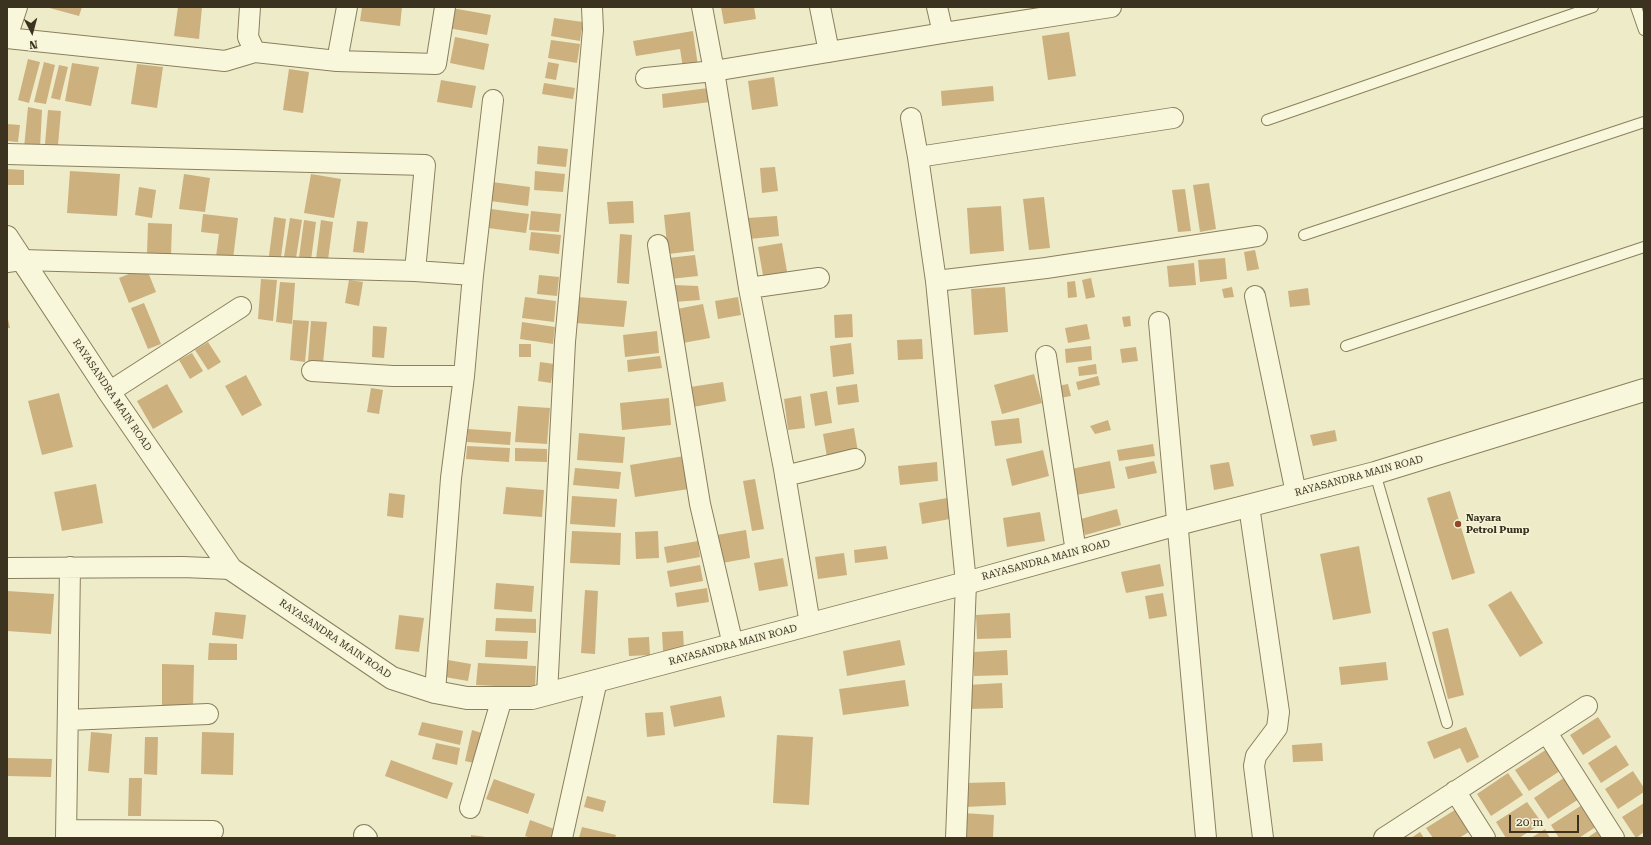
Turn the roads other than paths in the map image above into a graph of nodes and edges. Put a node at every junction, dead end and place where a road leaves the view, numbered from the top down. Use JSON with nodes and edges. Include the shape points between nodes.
{"nodes":[{"id":1,"x":17,"y":7,"type":"edge"},
{"id":2,"x":250,"y":7,"type":"edge"},
{"id":3,"x":347,"y":7,"type":"edge"},
{"id":4,"x":445,"y":7,"type":"edge"},
{"id":5,"x":592,"y":7,"type":"edge"},
{"id":6,"x":702,"y":7,"type":"edge"},
{"id":7,"x":820,"y":7,"type":"edge"},
{"id":8,"x":937,"y":7,"type":"edge"},
{"id":9,"x":1111,"y":7,"type":"edge"},
{"id":10,"x":1593,"y":7,"type":"edge"},
{"id":11,"x":1636,"y":7,"type":"edge"},
{"id":12,"x":1046,"y":12,"type":"edge"},
{"id":13,"x":1644,"y":30,"type":"edge"},
{"id":14,"x":943,"y":33,"type":"junction"},
{"id":15,"x":7,"y":38,"type":"edge"},
{"id":16,"x":255,"y":52,"type":"junction"},
{"id":17,"x":828,"y":52,"type":"junction"},
{"id":18,"x":337,"y":61,"type":"junction"},
{"id":19,"x":714,"y":71,"type":"junction"},
{"id":20,"x":646,"y":78,"type":"dead end"},
{"id":21,"x":493,"y":100,"type":"dead end"},
{"id":22,"x":911,"y":118,"type":"dead end"},
{"id":23,"x":1173,"y":118,"type":"dead end"},
{"id":24,"x":1266,"y":120,"type":"dead end"},
{"id":25,"x":1644,"y":122,"type":"edge"},
{"id":26,"x":7,"y":154,"type":"edge"},
{"id":27,"x":918,"y":157,"type":"junction"},
{"id":28,"x":1304,"y":235,"type":"dead end"},
{"id":29,"x":1257,"y":236,"type":"dead end"},
{"id":30,"x":7,"y":238,"type":"edge"},
{"id":31,"x":658,"y":245,"type":"dead end"},
{"id":32,"x":1644,"y":247,"type":"edge"},
{"id":33,"x":14,"y":261,"type":"edge"},
{"id":34,"x":415,"y":271,"type":"junction"},
{"id":35,"x":473,"y":275,"type":"junction"},
{"id":36,"x":818,"y":278,"type":"dead end"},
{"id":37,"x":936,"y":281,"type":"junction"},
{"id":38,"x":749,"y":288,"type":"junction"},
{"id":39,"x":1256,"y":296,"type":"dead end"},
{"id":40,"x":241,"y":307,"type":"dead end"},
{"id":41,"x":1160,"y":322,"type":"dead end"},
{"id":42,"x":1346,"y":346,"type":"dead end"},
{"id":43,"x":1046,"y":356,"type":"dead end"},
{"id":44,"x":312,"y":371,"type":"dead end"},
{"id":45,"x":464,"y":376,"type":"junction"},
{"id":46,"x":1644,"y":390,"type":"edge"},
{"id":47,"x":109,"y":392,"type":"junction"},
{"id":48,"x":855,"y":459,"type":"dead end"},
{"id":49,"x":1375,"y":473,"type":"junction"},
{"id":50,"x":786,"y":476,"type":"junction"},
{"id":51,"x":1296,"y":493,"type":"junction"},
{"id":52,"x":1250,"y":506,"type":"junction"},
{"id":53,"x":1178,"y":524,"type":"junction"},
{"id":54,"x":1076,"y":552,"type":"junction"},
{"id":55,"x":70,"y":567,"type":"junction"},
{"id":56,"x":7,"y":568,"type":"edge"},
{"id":57,"x":231,"y":570,"type":"junction"},
{"id":58,"x":966,"y":583,"type":"junction"},
{"id":59,"x":810,"y":624,"type":"junction"},
{"id":60,"x":733,"y":645,"type":"junction"},
{"id":61,"x":597,"y":680,"type":"junction"},
{"id":62,"x":434,"y":692,"type":"junction"},
{"id":63,"x":547,"y":694,"type":"junction"},
{"id":64,"x":502,"y":698,"type":"junction"},
{"id":65,"x":1587,"y":706,"type":"dead end"},
{"id":66,"x":208,"y":714,"type":"dead end"},
{"id":67,"x":68,"y":720,"type":"junction"},
{"id":68,"x":1447,"y":724,"type":"dead end"},
{"id":69,"x":1547,"y":732,"type":"junction"},
{"id":70,"x":1455,"y":792,"type":"junction"},
{"id":71,"x":470,"y":808,"type":"dead end"},
{"id":72,"x":213,"y":831,"type":"dead end"},
{"id":73,"x":67,"y":834,"type":"edge"},
{"id":74,"x":562,"y":838,"type":"edge"},
{"id":75,"x":956,"y":838,"type":"edge"},
{"id":76,"x":1206,"y":838,"type":"edge"},
{"id":77,"x":1263,"y":838,"type":"edge"},
{"id":78,"x":1384,"y":838,"type":"edge"},
{"id":79,"x":1485,"y":838,"type":"edge"},
{"id":80,"x":1614,"y":838,"type":"edge"}],
"edges":[{"from":1,"to":15,"type":"street"},
{"from":2,"to":16,"type":"street","via":[[248,36]]},
{"from":3,"to":18,"type":"street"},
{"from":4,"to":18,"type":"street","via":[[436,64]]},
{"from":5,"to":63,"type":"street","via":[[594,30],[565,342]]},
{"from":6,"to":19,"type":"street"},
{"from":7,"to":17,"type":"street"},
{"from":8,"to":14,"type":"street"},
{"from":9,"to":12,"type":"street"},
{"from":10,"to":24,"type":"lane"},
{"from":11,"to":13,"type":"lane"},
{"from":12,"to":14,"type":"street"},
{"from":14,"to":17,"type":"street"},
{"from":15,"to":16,"type":"street","via":[[225,61]]},
{"from":16,"to":18,"type":"street"},
{"from":17,"to":19,"type":"street"},
{"from":19,"to":20,"type":"street"},
{"from":19,"to":38,"type":"street"},
{"from":21,"to":35,"type":"street"},
{"from":22,"to":27,"type":"street"},
{"from":23,"to":27,"type":"street"},
{"from":25,"to":28,"type":"lane"},
{"from":26,"to":34,"type":"street","via":[[425,166]]},
{"from":27,"to":37,"type":"street"},
{"from":29,"to":37,"type":"street","via":[[1046,268]]},
{"from":30,"to":33,"type":"street","name":"RAYASANDRA MAIN ROAD"},
{"from":31,"to":60,"type":"street","via":[[700,504]]},
{"from":32,"to":42,"type":"lane"},
{"from":33,"to":34,"type":"street"},
{"from":33,"to":47,"type":"street","name":"RAYASANDRA MAIN ROAD"},
{"from":34,"to":35,"type":"street"},
{"from":35,"to":45,"type":"street"},
{"from":36,"to":38,"type":"street"},
{"from":37,"to":58,"type":"street"},
{"from":38,"to":50,"type":"street"},
{"from":39,"to":51,"type":"street"},
{"from":40,"to":47,"type":"street"},
{"from":41,"to":53,"type":"street"},
{"from":43,"to":54,"type":"street"},
{"from":44,"to":45,"type":"street","via":[[393,376]]},
{"from":45,"to":62,"type":"street","via":[[450,478]]},
{"from":46,"to":49,"type":"street","name":"RAYASANDRA MAIN ROAD"},
{"from":47,"to":57,"type":"street","name":"RAYASANDRA MAIN ROAD"},
{"from":48,"to":50,"type":"street"},
{"from":49,"to":51,"type":"street","name":"RAYASANDRA MAIN ROAD"},
{"from":49,"to":68,"type":"lane"},
{"from":50,"to":59,"type":"street"},
{"from":51,"to":52,"type":"street","name":"RAYASANDRA MAIN ROAD"},
{"from":52,"to":53,"type":"street","name":"RAYASANDRA MAIN ROAD"},
{"from":52,"to":77,"type":"street","via":[[1279,712],[1277,728],[1256,756],[1254,766]]},
{"from":53,"to":54,"type":"street","name":"RAYASANDRA MAIN ROAD"},
{"from":53,"to":76,"type":"street"},
{"from":54,"to":58,"type":"street","name":"RAYASANDRA MAIN ROAD"},
{"from":55,"to":56,"type":"street"},
{"from":55,"to":57,"type":"street","via":[[183,567]]},
{"from":55,"to":67,"type":"street"},
{"from":57,"to":62,"type":"street","name":"RAYASANDRA MAIN ROAD","via":[[392,678]]},
{"from":58,"to":59,"type":"street","name":"RAYASANDRA MAIN ROAD"},
{"from":58,"to":75,"type":"street"},
{"from":59,"to":60,"type":"street","name":"RAYASANDRA MAIN ROAD"},
{"from":60,"to":61,"type":"street","name":"RAYASANDRA MAIN ROAD"},
{"from":61,"to":63,"type":"street","name":"RAYASANDRA MAIN ROAD"},
{"from":61,"to":74,"type":"street"},
{"from":62,"to":64,"type":"street","name":"RAYASANDRA MAIN ROAD","via":[[468,698]]},
{"from":63,"to":64,"type":"street","name":"RAYASANDRA MAIN ROAD","via":[[532,698]]},
{"from":64,"to":71,"type":"street"},
{"from":65,"to":69,"type":"street"},
{"from":66,"to":67,"type":"street"},
{"from":67,"to":73,"type":"street"},
{"from":69,"to":70,"type":"street"},
{"from":69,"to":80,"type":"street"},
{"from":70,"to":78,"type":"street"},
{"from":70,"to":79,"type":"street"},
{"from":72,"to":73,"type":"street"}]}
